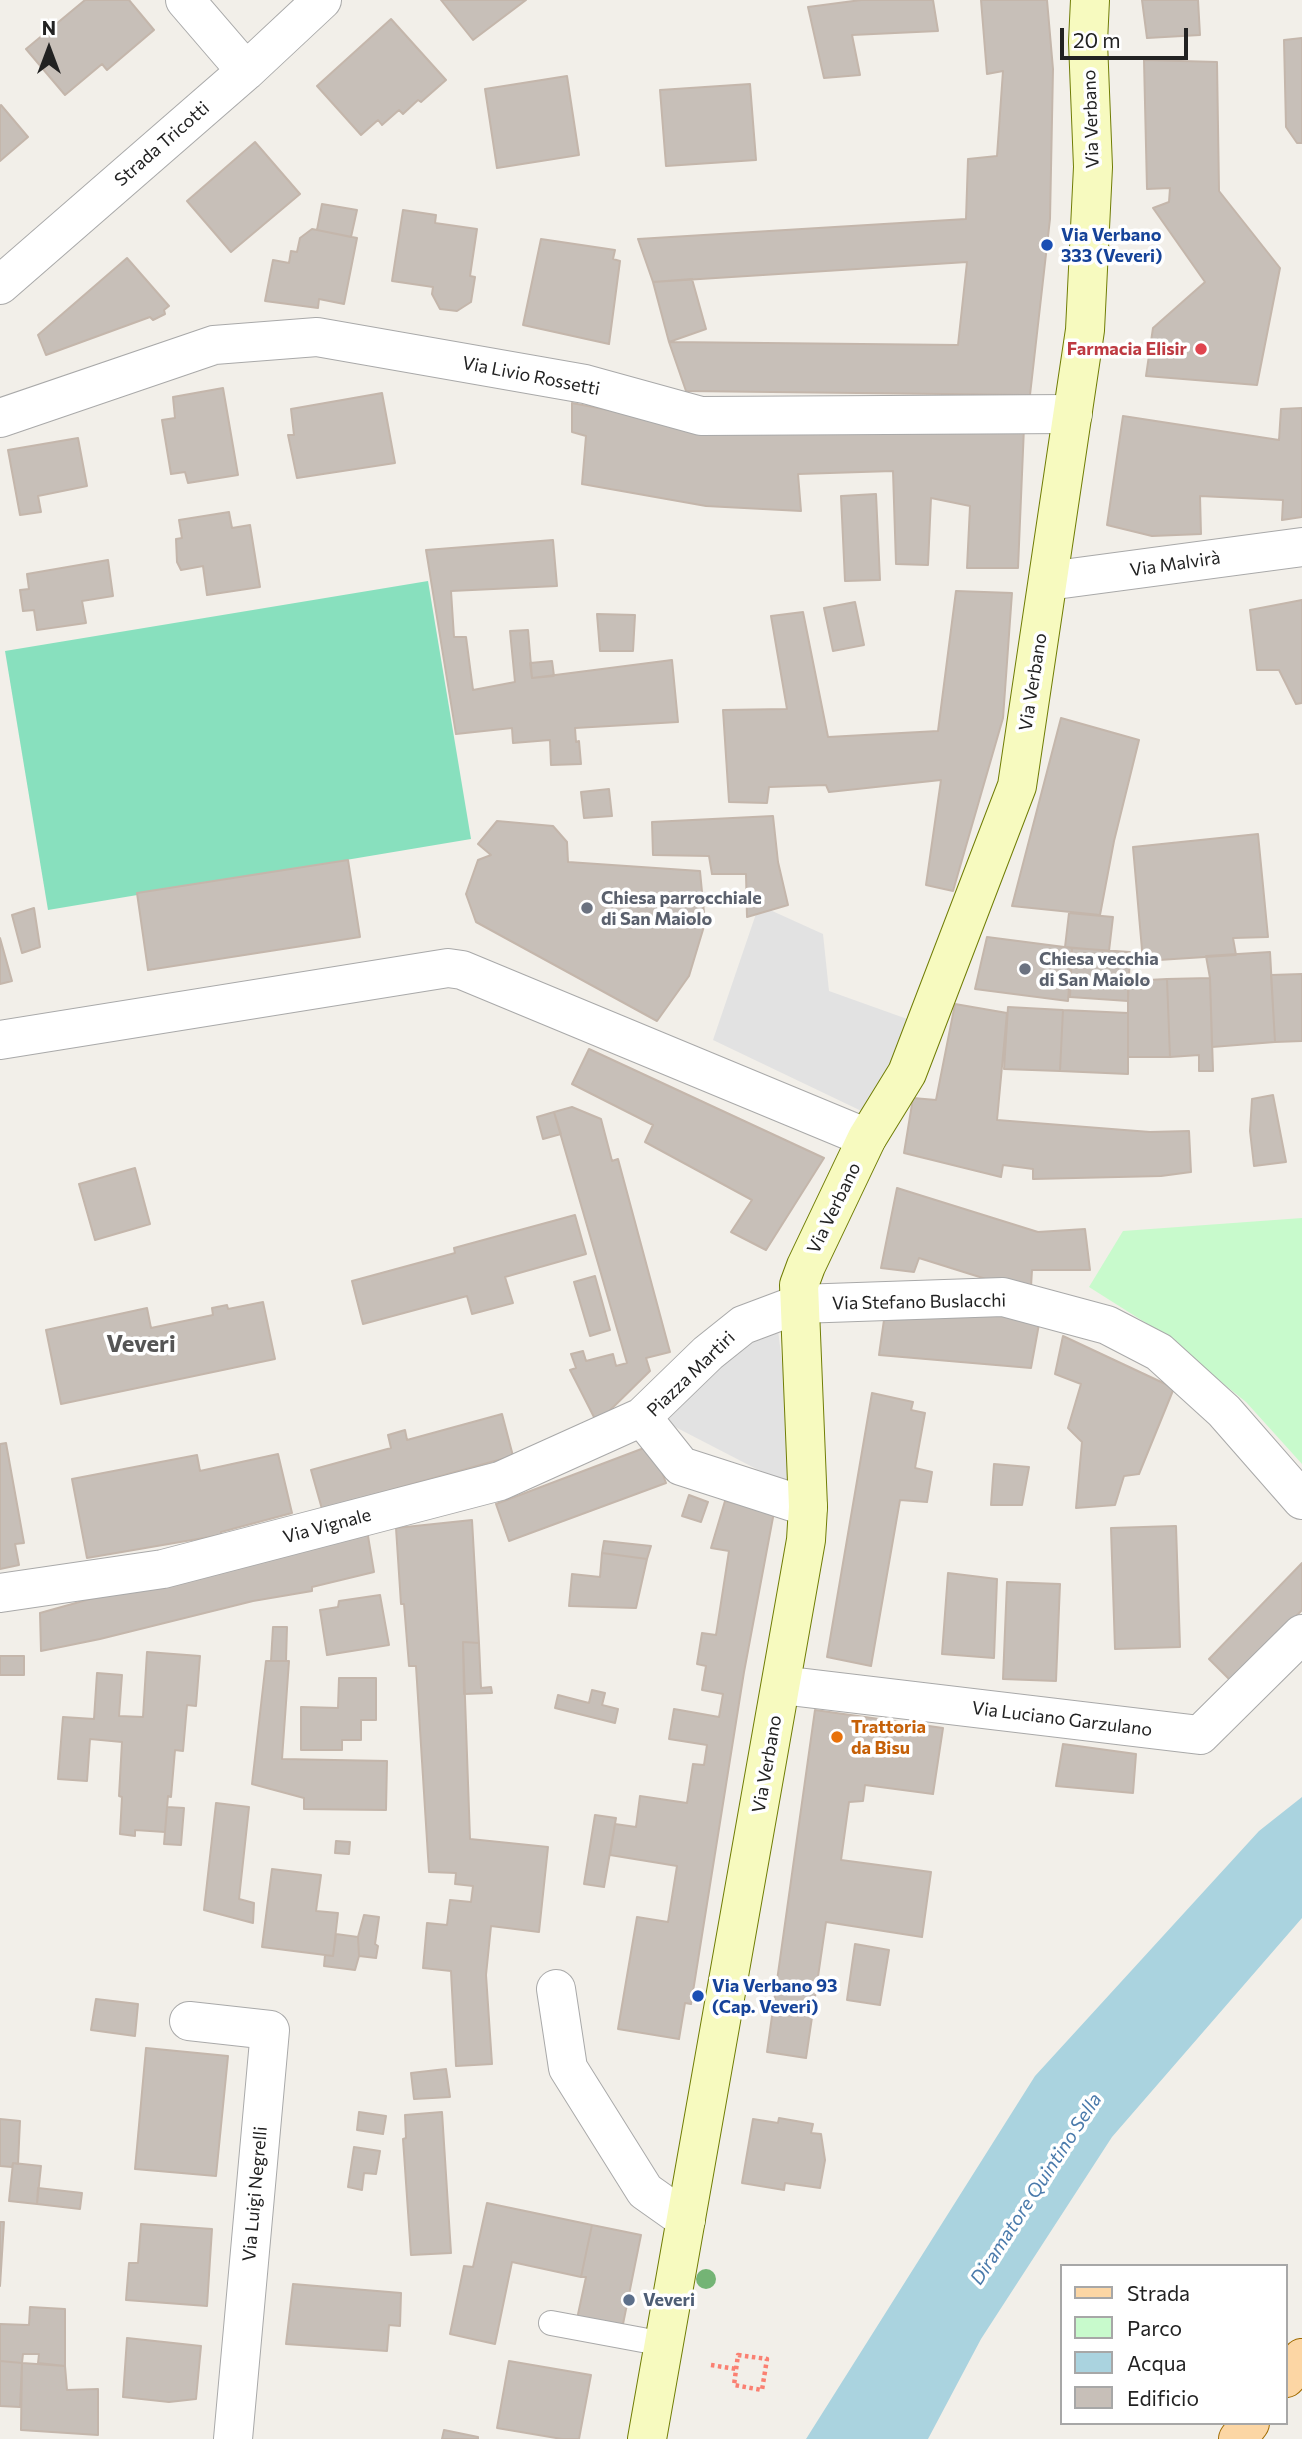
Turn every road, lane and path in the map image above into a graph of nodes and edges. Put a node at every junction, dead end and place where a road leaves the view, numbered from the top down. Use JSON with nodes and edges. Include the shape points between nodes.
{"nodes":[{"id":1,"x":184,"y":0,"type":"edge"},
{"id":2,"x":322,"y":0,"type":"edge"},
{"id":3,"x":1090,"y":0,"type":"edge"},
{"id":4,"x":246,"y":71,"type":"junction"},
{"id":5,"x":0,"y":285,"type":"edge"},
{"id":6,"x":1073,"y":414,"type":"junction"},
{"id":7,"x":0,"y":418,"type":"edge"},
{"id":8,"x":1302,"y":547,"type":"edge"},
{"id":9,"x":1048,"y":581,"type":"junction"},
{"id":10,"x":0,"y":1040,"type":"edge"},
{"id":11,"x":867,"y":1138,"type":"junction"},
{"id":12,"x":799,"y":1304,"type":"junction"},
{"id":13,"x":642,"y":1417,"type":"junction"},
{"id":14,"x":1302,"y":1500,"type":"edge"},
{"id":15,"x":808,"y":1507,"type":"junction"},
{"id":16,"x":0,"y":1593,"type":"edge"},
{"id":17,"x":1302,"y":1634,"type":"edge"},
{"id":18,"x":782,"y":1685,"type":"junction"},
{"id":19,"x":556,"y":1989,"type":"dead end"},
{"id":20,"x":189,"y":2021,"type":"dead end"},
{"id":21,"x":686,"y":2220,"type":"junction"},
{"id":22,"x":551,"y":2323,"type":"dead end"},
{"id":23,"x":664,"y":2344,"type":"junction"},
{"id":24,"x":1302,"y":2358,"type":"edge"},
{"id":25,"x":712,"y":2365,"type":"dead end"},
{"id":26,"x":736,"y":2369,"type":"junction"},
{"id":27,"x":1288,"y":2376,"type":"edge"},
{"id":28,"x":233,"y":2439,"type":"edge"},
{"id":29,"x":647,"y":2439,"type":"edge"}],
"edges":[{"from":1,"to":4,"type":"street"},
{"from":2,"to":4,"type":"street","name":"Strada Tricotti"},
{"from":3,"to":6,"type":"street","name":"Via Verbano","via":[[1092,181],[1085,330]]},
{"from":4,"to":5,"type":"street","name":"Strada Tricotti"},
{"from":6,"to":7,"type":"street","name":"Via Livio Rossetti","via":[[701,416],[585,384],[317,337],[214,345]]},
{"from":6,"to":9,"type":"street","name":"Via Verbano"},
{"from":8,"to":9,"type":"street","name":"Via Malvirà"},
{"from":9,"to":11,"type":"street","name":"Via Verbano","via":[[1017,786],[907,1073]]},
{"from":10,"to":11,"type":"street","via":[[448,968]]},
{"from":11,"to":12,"type":"street","name":"Via Verbano","via":[[806,1266]]},
{"from":12,"to":13,"type":"street","name":"Piazza Martiri","via":[[743,1325]]},
{"from":12,"to":14,"type":"street","name":"Via Stefano Buslacchi","via":[[1003,1297],[1107,1325],[1159,1352],[1224,1411]]},
{"from":12,"to":15,"type":"street","name":"Via Verbano"},
{"from":13,"to":15,"type":"street","name":"Piazza Martiri","via":[[681,1466]]},
{"from":13,"to":16,"type":"street","name":"Via Vignale","via":[[500,1481],[163,1569]]},
{"from":15,"to":18,"type":"street","name":"Via Verbano"},
{"from":17,"to":18,"type":"street","name":"Via Luciano Garzulano","via":[[1199,1735]]},
{"from":18,"to":21,"type":"street","name":"Via Verbano"},
{"from":19,"to":21,"type":"street","via":[[568,2068],[645,2191]]},
{"from":20,"to":28,"type":"street","name":"Via Luigi Negrelli","via":[[270,2030]]},
{"from":21,"to":23,"type":"street","name":"Via Verbano"},
{"from":22,"to":23,"type":"lane"},
{"from":23,"to":29,"type":"street","name":"Via Verbano"},
{"from":24,"to":27,"type":"main road"},
{"from":25,"to":26,"type":"path"},
{"from":26,"to":26,"type":"path","via":[[734,2385],[762,2390],[766,2359],[738,2355]]}]}
